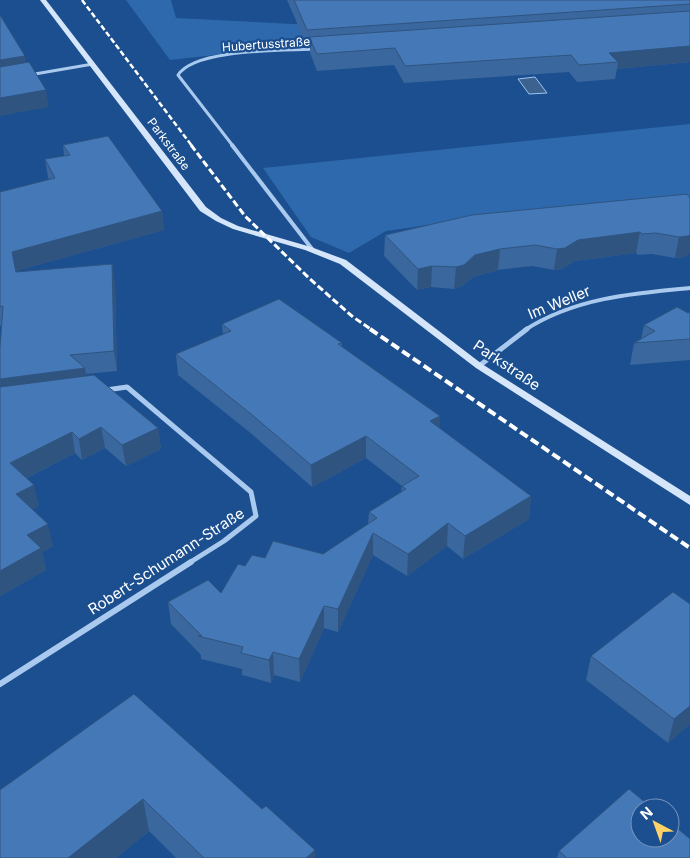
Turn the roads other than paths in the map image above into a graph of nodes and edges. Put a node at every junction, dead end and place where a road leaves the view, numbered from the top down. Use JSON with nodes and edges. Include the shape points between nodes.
{"nodes":[{"id":1,"x":44,"y":0,"type":"edge"},
{"id":2,"x":316,"y":49,"type":"edge"},
{"id":3,"x":93,"y":64,"type":"junction"},
{"id":4,"x":28,"y":75,"type":"edge"},
{"id":5,"x":178,"y":75,"type":"joint"},
{"id":6,"x":312,"y":249,"type":"junction"},
{"id":7,"x":690,"y":288,"type":"edge"},
{"id":8,"x":479,"y":366,"type":"junction"},
{"id":9,"x":98,"y":391,"type":"edge"},
{"id":10,"x":690,"y":501,"type":"edge"},
{"id":11,"x":0,"y":684,"type":"edge"}],
"edges":[{"from":1,"to":3,"type":"street","name":"Parkstraße"},
{"from":2,"to":5,"type":"street","name":"Hubertusstraße","via":[[218,56],[197,60],[183,67]]},
{"from":3,"to":4,"type":"street"},
{"from":3,"to":6,"type":"street","name":"Parkstraße","via":[[203,209],[224,223],[265,238]]},
{"from":5,"to":6,"type":"street","name":"Parkstraße"},
{"from":6,"to":8,"type":"street","name":"Parkstraße","via":[[343,262]]},
{"from":7,"to":8,"type":"street","name":"Im Weller","via":[[605,297],[569,308],[527,328]]},
{"from":8,"to":10,"type":"street","name":"Parkstraße"},
{"from":9,"to":11,"type":"street","name":"Robert-Schumann-Straße","via":[[127,387],[251,492],[256,516],[224,541]]}]}
